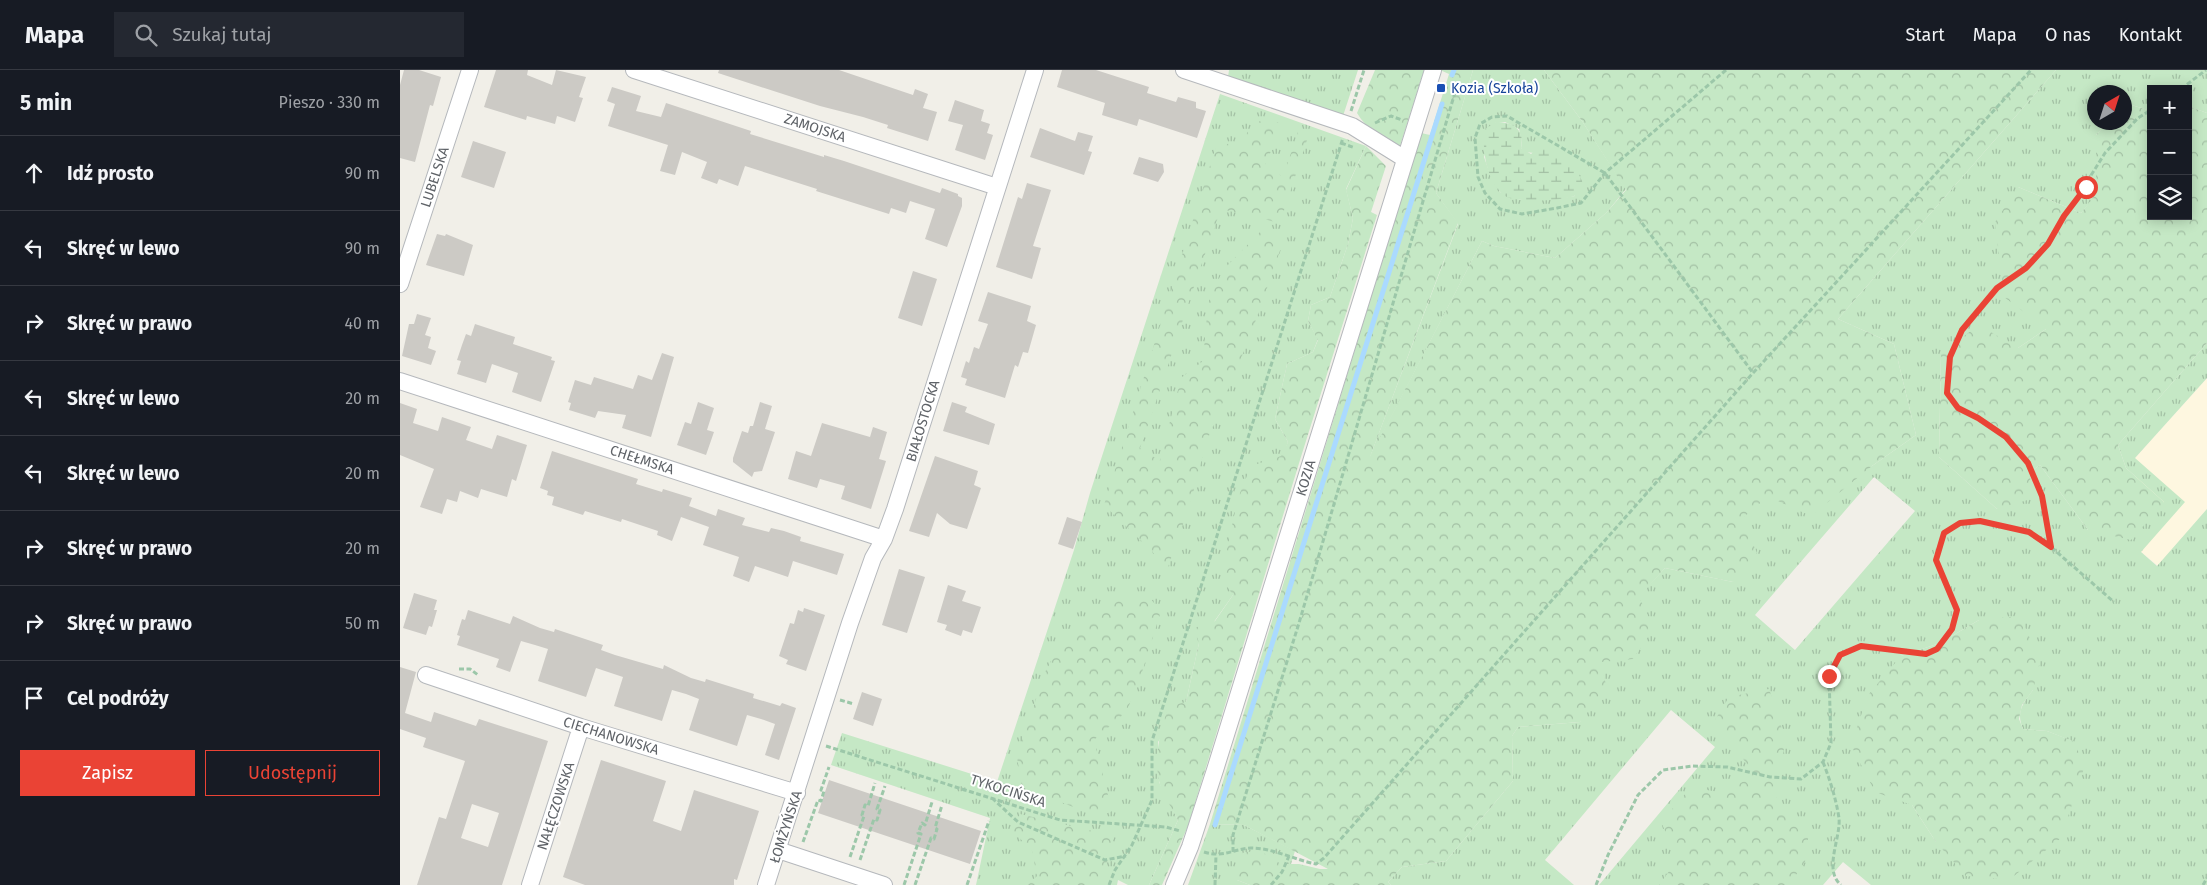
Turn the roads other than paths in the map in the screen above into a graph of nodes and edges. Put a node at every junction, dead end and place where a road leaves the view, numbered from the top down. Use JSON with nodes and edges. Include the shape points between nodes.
{"nodes":[{"id":1,"x":470,"y":70,"type":"edge"},
{"id":2,"x":634,"y":70,"type":"edge"},
{"id":3,"x":1035,"y":70,"type":"edge"},
{"id":4,"x":1184,"y":70,"type":"edge"},
{"id":5,"x":1433,"y":70,"type":"edge"},
{"id":6,"x":1404,"y":159,"type":"junction"},
{"id":7,"x":997,"y":187,"type":"junction"},
{"id":8,"x":400,"y":284,"type":"edge"},
{"id":9,"x":400,"y":381,"type":"edge"},
{"id":10,"x":884,"y":539,"type":"junction"},
{"id":11,"x":426,"y":674,"type":"dead end"},
{"id":12,"x":581,"y":727,"type":"junction"},
{"id":13,"x":804,"y":768,"type":"joint"},
{"id":14,"x":797,"y":793,"type":"junction"},
{"id":15,"x":778,"y":850,"type":"junction"},
{"id":16,"x":881,"y":884,"type":"edge"},
{"id":17,"x":530,"y":885,"type":"edge"},
{"id":18,"x":766,"y":885,"type":"edge"},
{"id":19,"x":1174,"y":885,"type":"edge"}],
"edges":[{"from":1,"to":8,"type":"street","name":"LUBELSKA"},
{"from":2,"to":7,"type":"street","name":"ZAMOJSKA"},
{"from":3,"to":7,"type":"street","name":"BIAŁOSTOCKA"},
{"from":4,"to":6,"type":"street","via":[[1352,126]]},
{"from":5,"to":6,"type":"street","name":"KOZIA"},
{"from":6,"to":19,"type":"street","name":"KOZIA","via":[[1192,842]]},
{"from":7,"to":10,"type":"street","name":"BIAŁOSTOCKA"},
{"from":9,"to":10,"type":"street","name":"CHEŁMSKA"},
{"from":10,"to":13,"type":"street","name":"BIAŁOSTOCKA","via":[[873,558],[853,614]]},
{"from":11,"to":12,"type":"street","name":"CIECHANOWSKA"},
{"from":12,"to":14,"type":"street","name":"CIECHANOWSKA"},
{"from":12,"to":17,"type":"street","name":"NAŁĘCZOWSKA"},
{"from":13,"to":14,"type":"street","name":"ŁOMŻYŃSKA"},
{"from":14,"to":15,"type":"street","name":"ŁOMŻYŃSKA"},
{"from":15,"to":16,"type":"street"},
{"from":15,"to":18,"type":"street","name":"ŁOMŻYŃSKA"}]}
